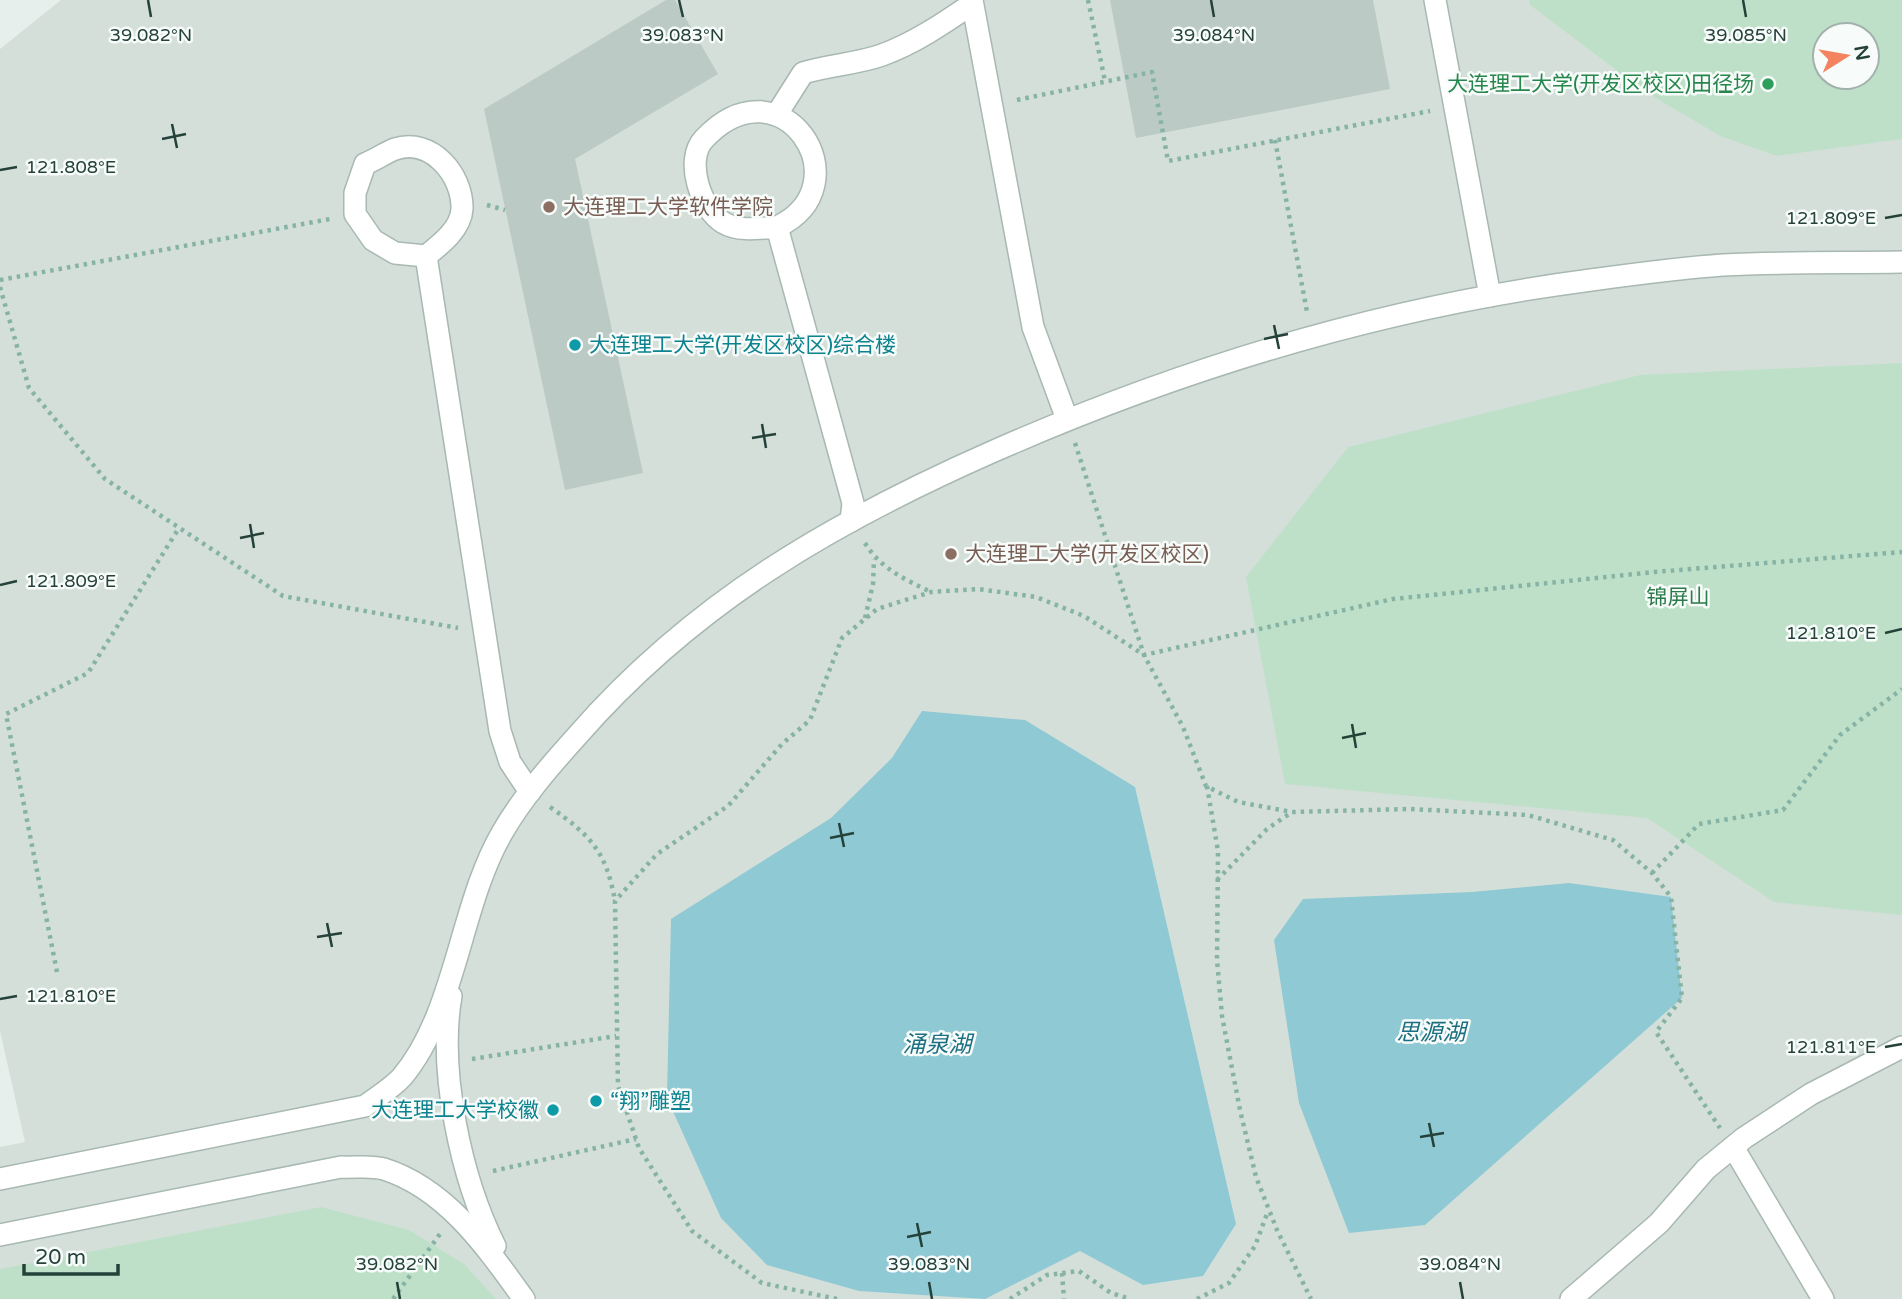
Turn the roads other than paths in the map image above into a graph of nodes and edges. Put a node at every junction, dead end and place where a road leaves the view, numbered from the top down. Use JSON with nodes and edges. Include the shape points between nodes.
{"nodes":[{"id":1,"x":1435,"y":0,"type":"edge"},
{"id":2,"x":972,"y":2,"type":"edge"},
{"id":3,"x":777,"y":114,"type":"junction"},
{"id":4,"x":777,"y":227,"type":"junction"},
{"id":5,"x":426,"y":256,"type":"junction"},
{"id":6,"x":1902,"y":262,"type":"edge"},
{"id":7,"x":1490,"y":296,"type":"junction"},
{"id":8,"x":1067,"y":419,"type":"junction"},
{"id":9,"x":851,"y":521,"type":"junction"},
{"id":10,"x":530,"y":792,"type":"junction"},
{"id":11,"x":460,"y":946,"type":"junction"},
{"id":12,"x":1902,"y":1047,"type":"edge"},
{"id":13,"x":1733,"y":1147,"type":"junction"},
{"id":14,"x":0,"y":1179,"type":"edge"},
{"id":15,"x":0,"y":1234,"type":"edge"},
{"id":16,"x":519,"y":1292,"type":"edge"},
{"id":17,"x":1571,"y":1299,"type":"edge"},
{"id":18,"x":1823,"y":1299,"type":"edge"}],
"edges":[{"from":1,"to":7,"type":"street"},
{"from":2,"to":3,"type":"street","via":[[920,38],[881,56],[803,73]]},
{"from":2,"to":8,"type":"street","via":[[1033,327]]},
{"from":3,"to":4,"type":"street","via":[[808,138],[816,173],[806,208]]},
{"from":3,"to":4,"type":"street","via":[[749,111],[718,124],[699,144],[696,180],[707,208],[725,224],[748,229]]},
{"from":4,"to":9,"type":"street","via":[[853,503]]},
{"from":5,"to":5,"type":"street","via":[[448,238],[462,211],[457,181],[441,159],[421,148],[396,148],[365,164],[355,193],[355,215],[373,240],[395,253]]},
{"from":5,"to":10,"type":"street","via":[[500,732],[510,762]]},
{"from":6,"to":7,"type":"street","via":[[1719,265]]},
{"from":7,"to":8,"type":"street","via":[[1312,336],[1161,383]]},
{"from":8,"to":9,"type":"street"},
{"from":9,"to":10,"type":"street","via":[[735,590],[687,628],[626,682]]},
{"from":10,"to":11,"type":"street","via":[[501,834]]},
{"from":11,"to":14,"type":"street","via":[[424,1039],[401,1077],[365,1106]]},
{"from":11,"to":16,"type":"street","via":[[449,1007],[447,1063],[482,1222]]},
{"from":12,"to":13,"type":"street","via":[[1811,1094]]},
{"from":13,"to":17,"type":"street","via":[[1706,1169],[1659,1223]]},
{"from":13,"to":18,"type":"street"},
{"from":15,"to":16,"type":"street","via":[[341,1167],[382,1168],[418,1184],[455,1213]]}]}
